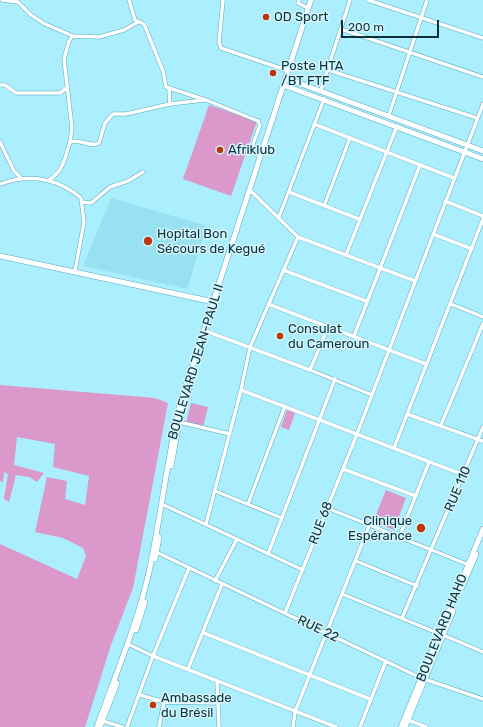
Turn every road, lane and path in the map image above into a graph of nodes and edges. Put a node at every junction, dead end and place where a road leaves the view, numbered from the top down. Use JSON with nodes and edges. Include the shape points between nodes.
{"nodes":[{"id":1,"x":2,"y":0,"type":"edge"},
{"id":2,"x":11,"y":0,"type":"edge"},
{"id":3,"x":129,"y":0,"type":"edge"},
{"id":4,"x":224,"y":0,"type":"edge"},
{"id":5,"x":299,"y":0,"type":"edge"},
{"id":6,"x":312,"y":0,"type":"edge"},
{"id":7,"x":350,"y":0,"type":"edge"},
{"id":8,"x":368,"y":0,"type":"edge"},
{"id":9,"x":427,"y":0,"type":"edge"},
{"id":10,"x":308,"y":8,"type":"junction"},
{"id":11,"x":421,"y":18,"type":"junction"},
{"id":12,"x":138,"y":22,"type":"junction"},
{"id":13,"x":341,"y":28,"type":"junction"},
{"id":14,"x":73,"y":36,"type":"junction"},
{"id":15,"x":483,"y":38,"type":"edge"},
{"id":16,"x":409,"y":52,"type":"junction"},
{"id":17,"x":328,"y":70,"type":"junction"},
{"id":18,"x":288,"y":71,"type":"junction"},
{"id":19,"x":483,"y":77,"type":"edge"},
{"id":20,"x":286,"y":78,"type":"junction"},
{"id":21,"x":0,"y":85,"type":"edge"},
{"id":22,"x":284,"y":85,"type":"junction"},
{"id":23,"x":68,"y":87,"type":"junction"},
{"id":24,"x":169,"y":89,"type":"junction"},
{"id":25,"x":321,"y":90,"type":"junction"},
{"id":26,"x":396,"y":93,"type":"junction"},
{"id":27,"x":324,"y":99,"type":"junction"},
{"id":28,"x":206,"y":100,"type":"junction"},
{"id":29,"x":170,"y":104,"type":"junction"},
{"id":30,"x":483,"y":104,"type":"edge"},
{"id":31,"x":389,"y":115,"type":"junction"},
{"id":32,"x":478,"y":118,"type":"junction"},
{"id":33,"x":314,"y":124,"type":"junction"},
{"id":34,"x":397,"y":126,"type":"junction"},
{"id":35,"x":350,"y":138,"type":"junction"},
{"id":36,"x":0,"y":142,"type":"edge"},
{"id":37,"x":70,"y":142,"type":"junction"},
{"id":38,"x":467,"y":145,"type":"junction"},
{"id":39,"x":261,"y":151,"type":"junction"},
{"id":40,"x":386,"y":151,"type":"junction"},
{"id":41,"x":483,"y":151,"type":"edge"},
{"id":42,"x":464,"y":152,"type":"junction"},
{"id":43,"x":483,"y":159,"type":"edge"},
{"id":44,"x":420,"y":164,"type":"junction"},
{"id":45,"x":143,"y":172,"type":"dead end"},
{"id":46,"x":57,"y":176,"type":"junction"},
{"id":47,"x":21,"y":178,"type":"junction"},
{"id":48,"x":454,"y":178,"type":"junction"},
{"id":49,"x":49,"y":180,"type":"junction"},
{"id":50,"x":0,"y":184,"type":"edge"},
{"id":51,"x":58,"y":184,"type":"junction"},
{"id":52,"x":251,"y":191,"type":"junction"},
{"id":53,"x":289,"y":192,"type":"junction"},
{"id":54,"x":445,"y":201,"type":"junction"},
{"id":55,"x":82,"y":202,"type":"junction"},
{"id":56,"x":324,"y":206,"type":"junction"},
{"id":57,"x":483,"y":216,"type":"edge"},
{"id":58,"x":279,"y":217,"type":"junction"},
{"id":59,"x":359,"y":219,"type":"junction"},
{"id":60,"x":483,"y":219,"type":"edge"},
{"id":61,"x":433,"y":234,"type":"junction"},
{"id":62,"x":298,"y":237,"type":"junction"},
{"id":63,"x":472,"y":249,"type":"junction"},
{"id":64,"x":346,"y":255,"type":"junction"},
{"id":65,"x":0,"y":256,"type":"edge"},
{"id":66,"x":380,"y":268,"type":"junction"},
{"id":67,"x":283,"y":270,"type":"junction"},
{"id":68,"x":75,"y":271,"type":"junction"},
{"id":69,"x":415,"y":281,"type":"junction"},
{"id":70,"x":366,"y":301,"type":"junction"},
{"id":71,"x":214,"y":302,"type":"junction"},
{"id":72,"x":268,"y":304,"type":"junction"},
{"id":73,"x":451,"y":304,"type":"junction"},
{"id":74,"x":483,"y":317,"type":"edge"},
{"id":75,"x":483,"y":324,"type":"edge"},
{"id":76,"x":328,"y":327,"type":"junction"},
{"id":77,"x":204,"y":331,"type":"junction"},
{"id":78,"x":354,"y":336,"type":"junction"},
{"id":79,"x":250,"y":347,"type":"junction"},
{"id":80,"x":389,"y":350,"type":"junction"},
{"id":81,"x":426,"y":364,"type":"junction"},
{"id":82,"x":310,"y":370,"type":"junction"},
{"id":83,"x":335,"y":379,"type":"junction"},
{"id":84,"x":241,"y":390,"type":"junction"},
{"id":85,"x":372,"y":395,"type":"junction"},
{"id":86,"x":285,"y":406,"type":"junction"},
{"id":87,"x":406,"y":414,"type":"junction"},
{"id":88,"x":320,"y":419,"type":"junction"},
{"id":89,"x":179,"y":422,"type":"junction"},
{"id":90,"x":441,"y":425,"type":"junction"},
{"id":91,"x":483,"y":427,"type":"edge"},
{"id":92,"x":230,"y":434,"type":"junction"},
{"id":93,"x":357,"y":434,"type":"junction"},
{"id":94,"x":478,"y":439,"type":"junction"},
{"id":95,"x":483,"y":441,"type":"edge"},
{"id":96,"x":394,"y":448,"type":"junction"},
{"id":97,"x":429,"y":462,"type":"junction"},
{"id":98,"x":343,"y":469,"type":"junction"},
{"id":99,"x":464,"y":475,"type":"junction"},
{"id":100,"x":215,"y":491,"type":"junction"},
{"id":101,"x":416,"y":496,"type":"junction"},
{"id":102,"x":248,"y":504,"type":"junction"},
{"id":103,"x":164,"y":505,"type":"junction"},
{"id":104,"x":327,"y":508,"type":"junction"},
{"id":105,"x":282,"y":518,"type":"junction"},
{"id":106,"x":206,"y":524,"type":"junction"},
{"id":107,"x":369,"y":526,"type":"junction"},
{"id":108,"x":483,"y":529,"type":"edge"},
{"id":109,"x":483,"y":537,"type":"edge"},
{"id":110,"x":400,"y":538,"type":"junction"},
{"id":111,"x":236,"y":539,"type":"junction"},
{"id":112,"x":432,"y":551,"type":"junction"},
{"id":113,"x":154,"y":552,"type":"junction"},
{"id":114,"x":268,"y":554,"type":"junction"},
{"id":115,"x":356,"y":561,"type":"junction"},
{"id":116,"x":469,"y":565,"type":"junction"},
{"id":117,"x":189,"y":568,"type":"junction"},
{"id":118,"x":303,"y":570,"type":"junction"},
{"id":119,"x":215,"y":581,"type":"junction"},
{"id":120,"x":222,"y":584,"type":"junction"},
{"id":121,"x":417,"y":586,"type":"junction"},
{"id":122,"x":342,"y":594,"type":"junction"},
{"id":123,"x":286,"y":613,"type":"junction"},
{"id":124,"x":402,"y":618,"type":"junction"},
{"id":125,"x":204,"y":632,"type":"junction"},
{"id":126,"x":326,"y":632,"type":"junction"},
{"id":127,"x":441,"y":634,"type":"junction"},
{"id":128,"x":130,"y":645,"type":"junction"},
{"id":129,"x":483,"y":647,"type":"edge"},
{"id":130,"x":482,"y":652,"type":"edge"},
{"id":131,"x":153,"y":656,"type":"junction"},
{"id":132,"x":386,"y":661,"type":"junction"},
{"id":133,"x":188,"y":670,"type":"junction"},
{"id":134,"x":310,"y":674,"type":"junction"},
{"id":135,"x":423,"y":679,"type":"junction"},
{"id":136,"x":217,"y":681,"type":"junction"},
{"id":137,"x":140,"y":695,"type":"junction"},
{"id":138,"x":370,"y":699,"type":"junction"},
{"id":139,"x":483,"y":699,"type":"edge"},
{"id":140,"x":164,"y":702,"type":"junction"},
{"id":141,"x":218,"y":702,"type":"junction"},
{"id":142,"x":295,"y":712,"type":"junction"},
{"id":143,"x":408,"y":720,"type":"junction"},
{"id":144,"x":103,"y":721,"type":"junction"},
{"id":145,"x":97,"y":727,"type":"edge"},
{"id":146,"x":100,"y":727,"type":"edge"},
{"id":147,"x":122,"y":727,"type":"edge"},
{"id":148,"x":128,"y":727,"type":"edge"},
{"id":149,"x":159,"y":727,"type":"edge"},
{"id":150,"x":219,"y":727,"type":"edge"},
{"id":151,"x":293,"y":727,"type":"edge"},
{"id":152,"x":336,"y":727,"type":"edge"},
{"id":153,"x":360,"y":727,"type":"edge"},
{"id":154,"x":401,"y":727,"type":"edge"},
{"id":155,"x":405,"y":727,"type":"edge"},
{"id":156,"x":426,"y":727,"type":"edge"}],
"edges":[{"from":1,"to":2,"type":"street"},
{"from":2,"to":14,"type":"street","via":[[18,2],[45,24]]},
{"from":3,"to":12,"type":"street","via":[[135,20]]},
{"from":4,"to":18,"type":"street","via":[[219,42],[221,48]]},
{"from":5,"to":10,"type":"street","via":[[298,3]]},
{"from":6,"to":10,"type":"main road","name":"BOULEVARD JEAN-PAUL II"},
{"from":6,"to":18,"type":"main road","name":"BOULEVARD JEAN-PAUL II"},
{"from":7,"to":13,"type":"street"},
{"from":8,"to":11,"type":"street"},
{"from":9,"to":11,"type":"street"},
{"from":10,"to":18,"type":"main road","name":"BOULEVARD JEAN-PAUL II"},
{"from":11,"to":15,"type":"street"},
{"from":11,"to":16,"type":"street"},
{"from":12,"to":14,"type":"street","via":[[124,30],[98,37]]},
{"from":12,"to":24,"type":"street","via":[[144,24],[163,71],[164,85]]},
{"from":13,"to":16,"type":"street"},
{"from":13,"to":17,"type":"street"},
{"from":14,"to":23,"type":"street","via":[[64,60]]},
{"from":16,"to":19,"type":"street"},
{"from":16,"to":26,"type":"street"},
{"from":17,"to":25,"type":"street"},
{"from":17,"to":26,"type":"street"},
{"from":18,"to":20,"type":"main road","name":"BOULEVARD JEAN-PAUL II"},
{"from":20,"to":22,"type":"main road","name":"BOULEVARD JEAN-PAUL II"},
{"from":20,"to":25,"type":"main road"},
{"from":21,"to":23,"type":"street","via":[[5,85],[16,93],[60,93]]},
{"from":22,"to":27,"type":"main road"},
{"from":22,"to":39,"type":"main road","name":"BOULEVARD JEAN-PAUL II"},
{"from":22,"to":52,"type":"main road","name":"BOULEVARD JEAN-PAUL II"},
{"from":23,"to":37,"type":"street","via":[[72,128]]},
{"from":24,"to":28,"type":"street"},
{"from":24,"to":29,"type":"street"},
{"from":25,"to":31,"type":"main road"},
{"from":26,"to":31,"type":"street"},
{"from":26,"to":32,"type":"street"},
{"from":27,"to":33,"type":"street"},
{"from":27,"to":34,"type":"main road"},
{"from":28,"to":29,"type":"street"},
{"from":28,"to":39,"type":"street","via":[[258,121],[260,125],[252,147]]},
{"from":29,"to":37,"type":"street","via":[[110,116],[105,123],[101,140],[95,145],[78,140]]},
{"from":30,"to":32,"type":"street","name":"RUE 68"},
{"from":31,"to":38,"type":"main road"},
{"from":32,"to":38,"type":"street","name":"RUE 68"},
{"from":33,"to":35,"type":"street"},
{"from":33,"to":53,"type":"street"},
{"from":34,"to":40,"type":"street"},
{"from":34,"to":42,"type":"main road"},
{"from":35,"to":40,"type":"street"},
{"from":35,"to":56,"type":"street"},
{"from":36,"to":47,"type":"street","via":[[14,171]]},
{"from":37,"to":46,"type":"street"},
{"from":38,"to":41,"type":"main road"},
{"from":38,"to":42,"type":"street","name":"RUE 68"},
{"from":39,"to":71,"type":"main road","name":"BOULEVARD JEAN-PAUL II"},
{"from":40,"to":44,"type":"street"},
{"from":40,"to":59,"type":"street"},
{"from":42,"to":43,"type":"main road"},
{"from":42,"to":48,"type":"street","name":"RUE 68"},
{"from":44,"to":48,"type":"street"},
{"from":44,"to":66,"type":"street"},
{"from":45,"to":55,"type":"street","via":[[128,182],[110,187],[91,202]]},
{"from":46,"to":49,"type":"street"},
{"from":46,"to":51,"type":"street"},
{"from":47,"to":49,"type":"street"},
{"from":47,"to":50,"type":"street"},
{"from":48,"to":54,"type":"street","name":"RUE 68"},
{"from":49,"to":51,"type":"street"},
{"from":51,"to":55,"type":"street"},
{"from":52,"to":58,"type":"street"},
{"from":52,"to":71,"type":"main road","name":"BOULEVARD JEAN-PAUL II"},
{"from":53,"to":56,"type":"street"},
{"from":53,"to":58,"type":"street"},
{"from":54,"to":57,"type":"street"},
{"from":54,"to":61,"type":"street","name":"RUE 68"},
{"from":55,"to":68,"type":"street","via":[[84,222]]},
{"from":56,"to":59,"type":"street"},
{"from":58,"to":62,"type":"street"},
{"from":59,"to":64,"type":"street"},
{"from":60,"to":63,"type":"street"},
{"from":61,"to":63,"type":"street"},
{"from":61,"to":69,"type":"street","name":"RUE 68"},
{"from":62,"to":64,"type":"street"},
{"from":62,"to":67,"type":"street"},
{"from":63,"to":73,"type":"street"},
{"from":64,"to":66,"type":"street"},
{"from":65,"to":68,"type":"main road"},
{"from":66,"to":69,"type":"street"},
{"from":66,"to":70,"type":"street"},
{"from":67,"to":70,"type":"street"},
{"from":67,"to":72,"type":"street"},
{"from":68,"to":71,"type":"main road"},
{"from":69,"to":80,"type":"street","name":"RUE 68"},
{"from":70,"to":78,"type":"street"},
{"from":71,"to":77,"type":"main road","name":"BOULEVARD JEAN-PAUL II"},
{"from":72,"to":76,"type":"street"},
{"from":72,"to":79,"type":"street"},
{"from":73,"to":74,"type":"street"},
{"from":73,"to":81,"type":"street"},
{"from":75,"to":90,"type":"street"},
{"from":76,"to":78,"type":"street"},
{"from":76,"to":82,"type":"street"},
{"from":77,"to":79,"type":"street"},
{"from":77,"to":89,"type":"main road","name":"BOULEVARD JEAN-PAUL II"},
{"from":77,"to":113,"type":"main road","name":"BOULEVARD JEAN-PAUL II","via":[[180,404]]},
{"from":78,"to":80,"type":"street"},
{"from":79,"to":82,"type":"street"},
{"from":79,"to":84,"type":"street"},
{"from":80,"to":81,"type":"street"},
{"from":80,"to":85,"type":"street","name":"RUE 68"},
{"from":81,"to":87,"type":"street"},
{"from":82,"to":83,"type":"street"},
{"from":83,"to":85,"type":"street"},
{"from":83,"to":88,"type":"street"},
{"from":84,"to":86,"type":"street"},
{"from":84,"to":92,"type":"street"},
{"from":85,"to":93,"type":"street","name":"RUE 68"},
{"from":86,"to":88,"type":"street"},
{"from":86,"to":102,"type":"street"},
{"from":87,"to":90,"type":"street"},
{"from":87,"to":96,"type":"street"},
{"from":88,"to":93,"type":"street"},
{"from":88,"to":105,"type":"street"},
{"from":89,"to":92,"type":"street"},
{"from":89,"to":103,"type":"main road","name":"BOULEVARD JEAN-PAUL II"},
{"from":90,"to":94,"type":"street"},
{"from":91,"to":94,"type":"street","name":"RUE 110"},
{"from":92,"to":100,"type":"street"},
{"from":93,"to":96,"type":"street"},
{"from":93,"to":98,"type":"street","name":"RUE 68"},
{"from":94,"to":95,"type":"street"},
{"from":94,"to":99,"type":"street","name":"RUE 110"},
{"from":96,"to":97,"type":"street"},
{"from":97,"to":99,"type":"street"},
{"from":97,"to":101,"type":"street"},
{"from":98,"to":101,"type":"street"},
{"from":98,"to":104,"type":"street","name":"RUE 68"},
{"from":99,"to":112,"type":"street","name":"RUE 110"},
{"from":100,"to":102,"type":"street"},
{"from":100,"to":106,"type":"street"},
{"from":101,"to":110,"type":"street"},
{"from":102,"to":105,"type":"street"},
{"from":103,"to":106,"type":"street"},
{"from":103,"to":113,"type":"main road","name":"BOULEVARD JEAN-PAUL II"},
{"from":104,"to":107,"type":"street"},
{"from":104,"to":118,"type":"street","name":"RUE 68"},
{"from":105,"to":114,"type":"street"},
{"from":106,"to":111,"type":"street"},
{"from":107,"to":110,"type":"street"},
{"from":107,"to":115,"type":"street"},
{"from":108,"to":116,"type":"main road","name":"BOULEVARD HAHO"},
{"from":109,"to":116,"type":"main road","name":"BOULEVARD HAHO"},
{"from":110,"to":112,"type":"street"},
{"from":111,"to":114,"type":"street"},
{"from":111,"to":119,"type":"street"},
{"from":112,"to":116,"type":"street"},
{"from":112,"to":121,"type":"street","name":"RUE 110"},
{"from":113,"to":117,"type":"street","name":"RUE 22"},
{"from":113,"to":128,"type":"main road","name":"BOULEVARD JEAN-PAUL II","via":[[148,590]]},
{"from":113,"to":145,"type":"main road","name":"BOULEVARD JEAN-PAUL II","via":[[131,634]]},
{"from":114,"to":118,"type":"street"},
{"from":115,"to":121,"type":"street"},
{"from":115,"to":122,"type":"street"},
{"from":116,"to":127,"type":"main road","name":"BOULEVARD HAHO"},
{"from":117,"to":119,"type":"street","name":"RUE 22"},
{"from":117,"to":131,"type":"street"},
{"from":118,"to":123,"type":"street","name":"RUE 68"},
{"from":119,"to":120,"type":"street","name":"RUE 22"},
{"from":120,"to":123,"type":"street","name":"RUE 22"},
{"from":120,"to":125,"type":"street"},
{"from":121,"to":124,"type":"street","name":"RUE 110"},
{"from":122,"to":124,"type":"street"},
{"from":122,"to":126,"type":"street"},
{"from":123,"to":126,"type":"street","name":"RUE 22"},
{"from":124,"to":127,"type":"street"},
{"from":125,"to":133,"type":"street"},
{"from":125,"to":134,"type":"street"},
{"from":126,"to":132,"type":"street","name":"RUE 22"},
{"from":126,"to":134,"type":"street"},
{"from":127,"to":130,"type":"street"},
{"from":127,"to":135,"type":"main road","name":"BOULEVARD HAHO"},
{"from":128,"to":131,"type":"street"},
{"from":128,"to":144,"type":"main road","name":"BOULEVARD JEAN-PAUL II"},
{"from":129,"to":130,"type":"street"},
{"from":131,"to":133,"type":"street"},
{"from":131,"to":137,"type":"street"},
{"from":132,"to":135,"type":"street","name":"RUE 22"},
{"from":132,"to":138,"type":"street"},
{"from":133,"to":136,"type":"street"},
{"from":134,"to":138,"type":"street"},
{"from":134,"to":142,"type":"street"},
{"from":135,"to":139,"type":"street","name":"RUE 22"},
{"from":135,"to":143,"type":"main road","name":"BOULEVARD HAHO"},
{"from":135,"to":154,"type":"main road","name":"BOULEVARD HAHO"},
{"from":136,"to":141,"type":"street"},
{"from":136,"to":142,"type":"street"},
{"from":137,"to":140,"type":"street"},
{"from":137,"to":148,"type":"street"},
{"from":138,"to":153,"type":"street"},
{"from":140,"to":141,"type":"street"},
{"from":140,"to":149,"type":"street"},
{"from":141,"to":150,"type":"street"},
{"from":142,"to":151,"type":"street"},
{"from":142,"to":152,"type":"street"},
{"from":143,"to":155,"type":"main road","name":"BOULEVARD HAHO"},
{"from":143,"to":156,"type":"street"},
{"from":144,"to":146,"type":"main road","name":"BOULEVARD JEAN-PAUL II"},
{"from":144,"to":147,"type":"street"}]}
